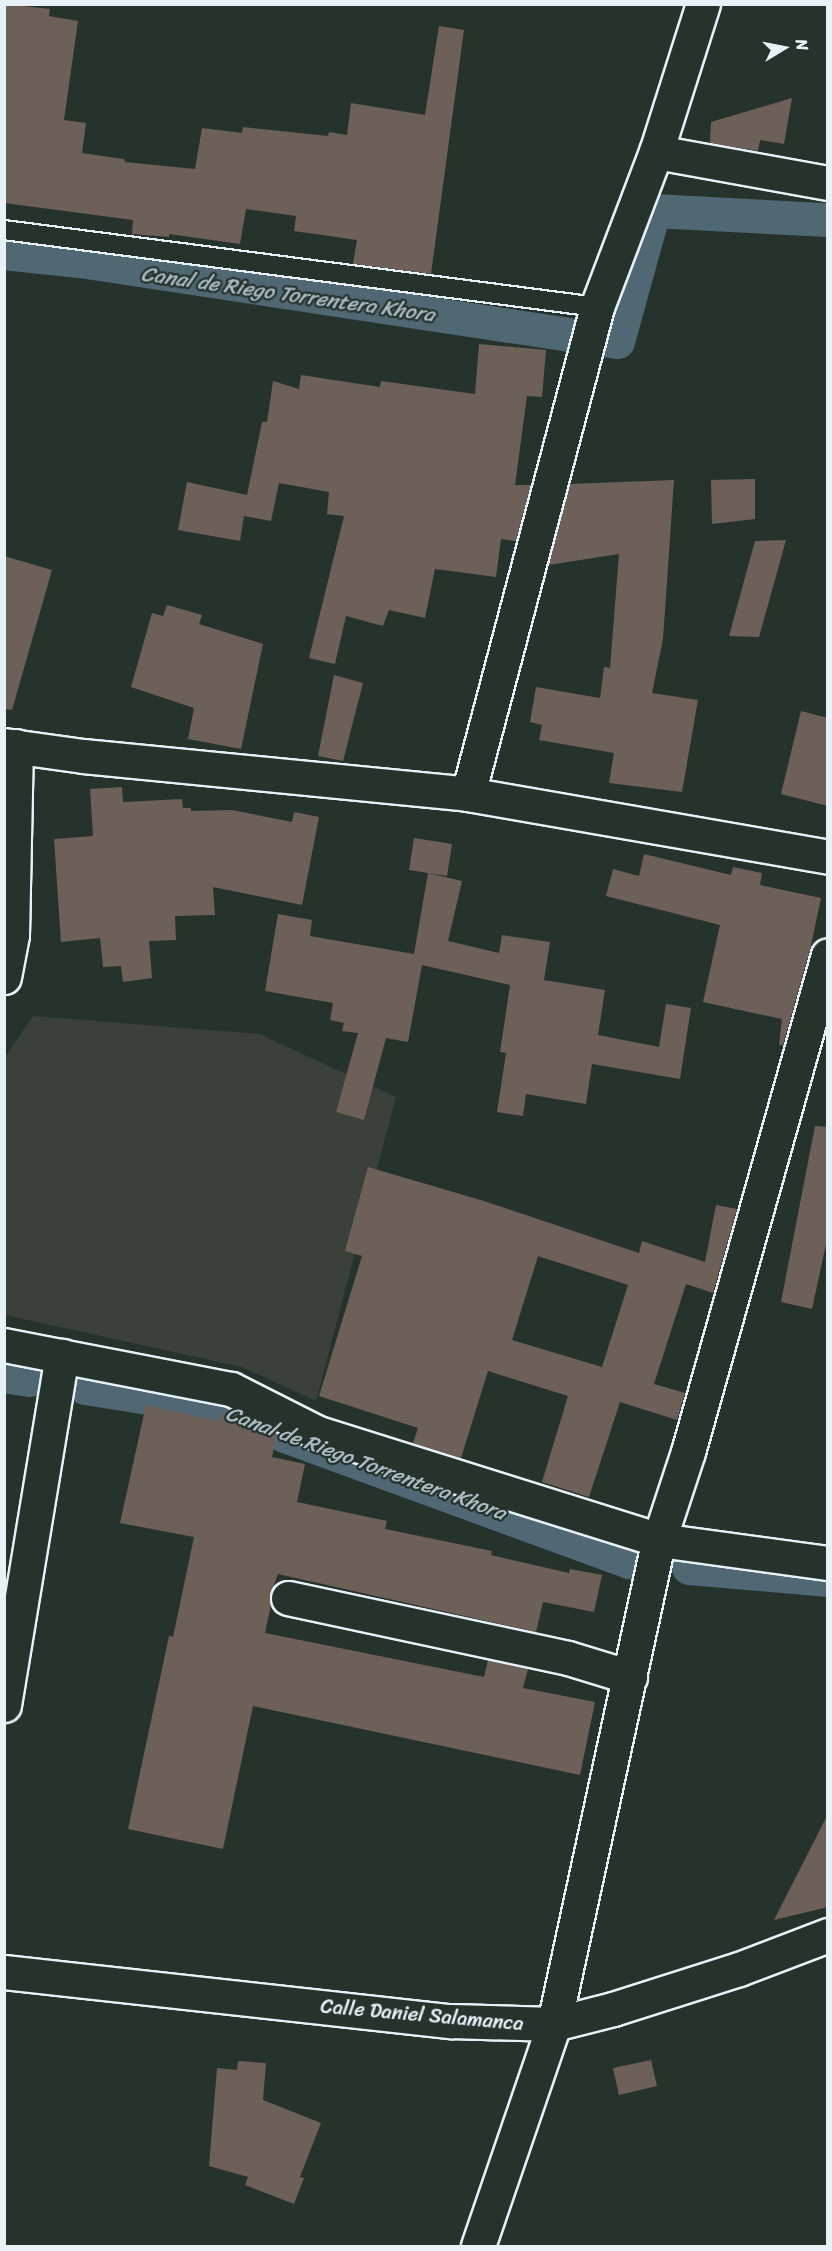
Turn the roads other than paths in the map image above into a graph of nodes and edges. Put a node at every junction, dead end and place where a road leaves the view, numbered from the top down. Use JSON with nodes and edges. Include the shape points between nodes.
{"nodes":[{"id":1,"x":703,"y":4,"type":"edge"},
{"id":2,"x":656,"y":152,"type":"junction"},
{"id":3,"x":828,"y":183,"type":"edge"},
{"id":4,"x":4,"y":230,"type":"edge"},
{"id":5,"x":597,"y":307,"type":"junction"},
{"id":6,"x":10,"y":746,"type":"edge"},
{"id":7,"x":468,"y":794,"type":"junction"},
{"id":8,"x":828,"y":857,"type":"edge"},
{"id":9,"x":828,"y":955,"type":"edge"},
{"id":10,"x":4,"y":976,"type":"edge"},
{"id":11,"x":4,"y":1345,"type":"edge"},
{"id":12,"x":62,"y":1356,"type":"junction"},
{"id":13,"x":659,"y":1539,"type":"junction"},
{"id":14,"x":828,"y":1563,"type":"edge"},
{"id":15,"x":288,"y":1598,"type":"dead end"},
{"id":16,"x":630,"y":1677,"type":"junction"},
{"id":17,"x":4,"y":1705,"type":"edge"},
{"id":18,"x":828,"y":1935,"type":"edge"},
{"id":19,"x":4,"y":1972,"type":"edge"},
{"id":20,"x":554,"y":2024,"type":"junction"},
{"id":21,"x":478,"y":2247,"type":"edge"}],
"edges":[{"from":1,"to":2,"type":"street"},
{"from":2,"to":3,"type":"street"},
{"from":2,"to":5,"type":"street"},
{"from":4,"to":5,"type":"lane"},
{"from":5,"to":7,"type":"street"},
{"from":6,"to":7,"type":"street"},
{"from":6,"to":10,"type":"street","via":[[12,935]]},
{"from":7,"to":8,"type":"street"},
{"from":9,"to":13,"type":"street","via":[[688,1452]]},
{"from":11,"to":12,"type":"street"},
{"from":12,"to":13,"type":"street","via":[[231,1389],[318,1433]]},
{"from":12,"to":17,"type":"street"},
{"from":13,"to":14,"type":"street"},
{"from":13,"to":16,"type":"street"},
{"from":15,"to":16,"type":"street","via":[[568,1658]]},
{"from":16,"to":20,"type":"street"},
{"from":18,"to":20,"type":"street","name":"Calle Daniel Salamanca","via":[[728,1973]]},
{"from":19,"to":20,"type":"street","name":"Calle Daniel Salamanca","via":[[451,2021]]},
{"from":20,"to":21,"type":"street"}]}
